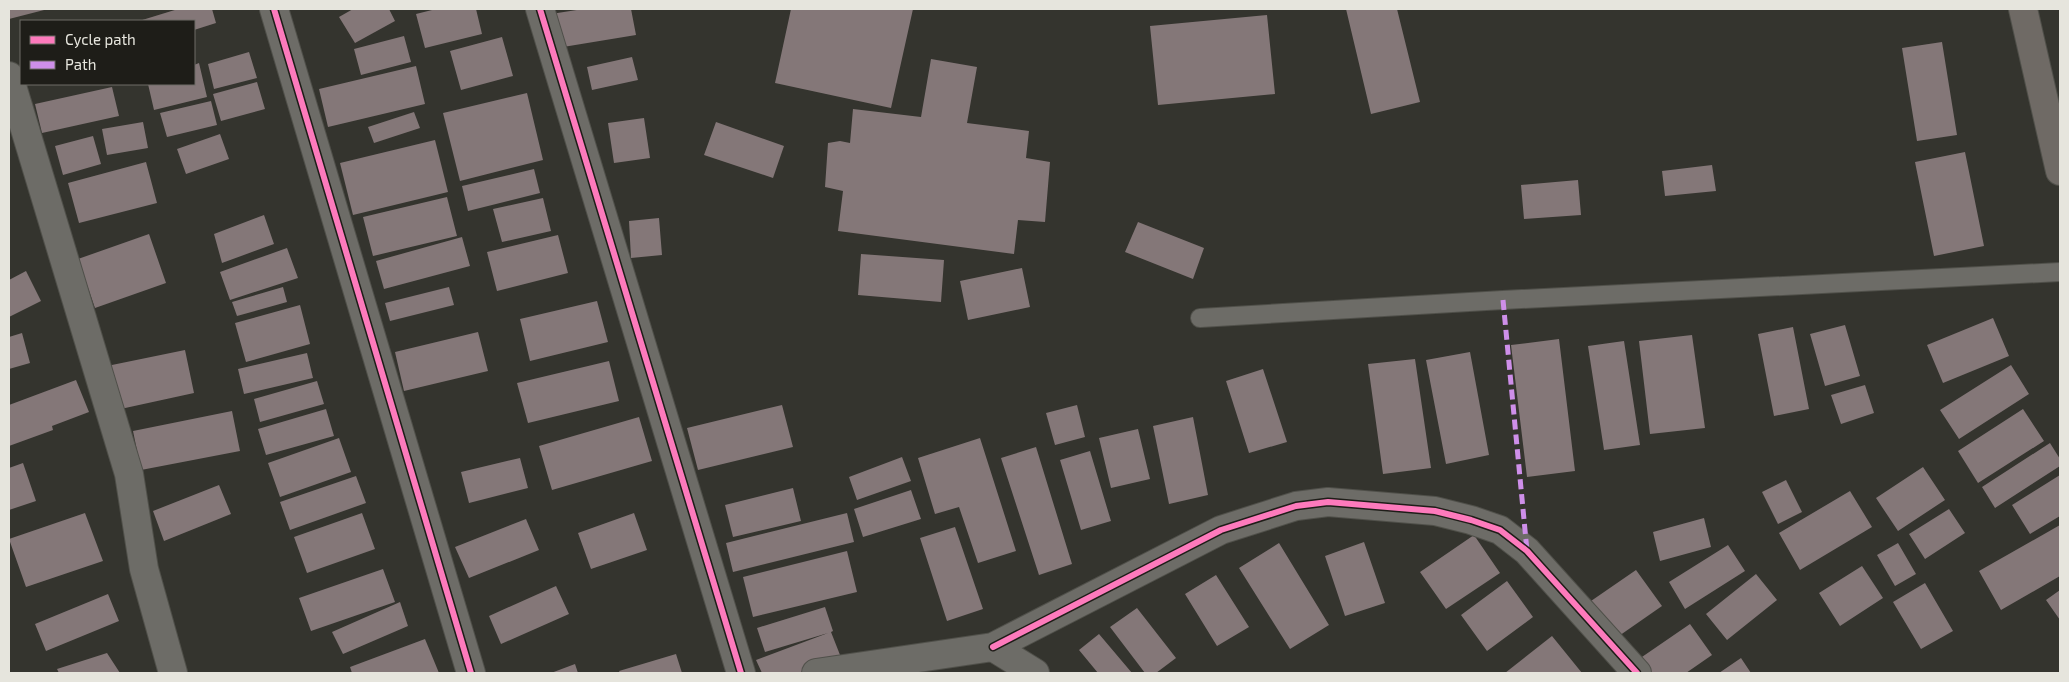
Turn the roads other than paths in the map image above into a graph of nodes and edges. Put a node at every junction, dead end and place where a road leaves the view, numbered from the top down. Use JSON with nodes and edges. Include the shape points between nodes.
{"nodes":[{"id":1,"x":274,"y":9,"type":"edge"},
{"id":2,"x":540,"y":9,"type":"edge"},
{"id":3,"x":2023,"y":9,"type":"edge"},
{"id":4,"x":9,"y":76,"type":"edge"},
{"id":5,"x":2060,"y":171,"type":"edge"},
{"id":6,"x":2060,"y":272,"type":"edge"},
{"id":7,"x":1200,"y":318,"type":"dead end"},
{"id":8,"x":993,"y":647,"type":"junction"},
{"id":9,"x":173,"y":673,"type":"edge"},
{"id":10,"x":471,"y":673,"type":"edge"},
{"id":11,"x":741,"y":673,"type":"edge"},
{"id":12,"x":820,"y":673,"type":"edge"},
{"id":13,"x":1035,"y":673,"type":"edge"},
{"id":14,"x":1637,"y":673,"type":"edge"}],
"edges":[{"from":1,"to":10,"type":"street"},
{"from":2,"to":11,"type":"street"},
{"from":3,"to":5,"type":"main road"},
{"from":4,"to":9,"type":"street","via":[[129,474],[144,569]]},
{"from":6,"to":7,"type":"lane"},
{"from":8,"to":12,"type":"street"},
{"from":8,"to":13,"type":"street"},
{"from":8,"to":14,"type":"street","via":[[1221,530],[1296,506],[1328,502],[1435,511],[1500,530],[1526,551]]}]}
